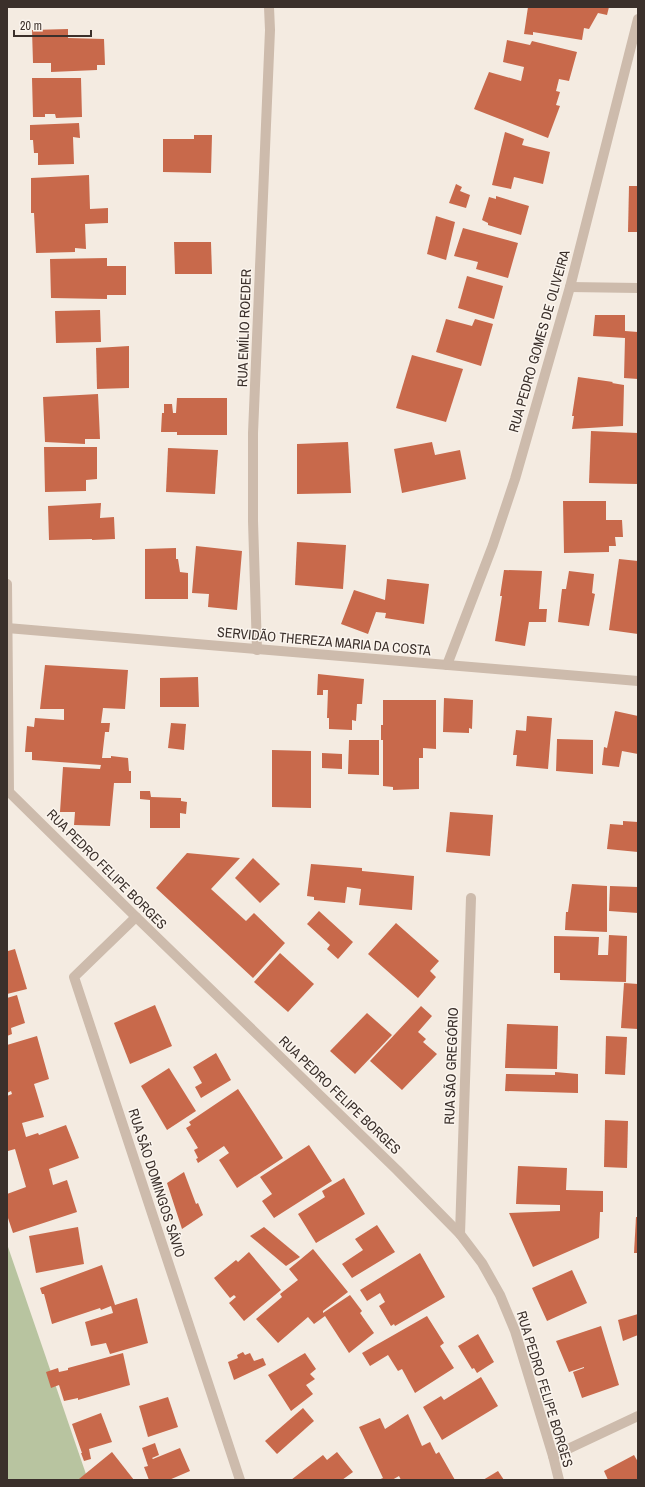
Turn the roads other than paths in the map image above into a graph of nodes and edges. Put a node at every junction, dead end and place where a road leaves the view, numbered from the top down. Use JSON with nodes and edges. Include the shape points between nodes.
{"nodes":[{"id":1,"x":269,"y":7,"type":"edge"},
{"id":2,"x":638,"y":19,"type":"edge"},
{"id":3,"x":570,"y":287,"type":"junction"},
{"id":4,"x":638,"y":288,"type":"edge"},
{"id":5,"x":7,"y":584,"type":"edge"},
{"id":6,"x":7,"y":628,"type":"edge"},
{"id":7,"x":257,"y":650,"type":"junction"},
{"id":8,"x":447,"y":665,"type":"junction"},
{"id":9,"x":638,"y":681,"type":"edge"},
{"id":10,"x":8,"y":790,"type":"edge"},
{"id":11,"x":471,"y":898,"type":"dead end"},
{"id":12,"x":136,"y":917,"type":"junction"},
{"id":13,"x":460,"y":1234,"type":"junction"},
{"id":14,"x":638,"y":1416,"type":"edge"},
{"id":15,"x":553,"y":1456,"type":"junction"},
{"id":16,"x":240,"y":1480,"type":"edge"},
{"id":17,"x":559,"y":1480,"type":"edge"}],
"edges":[{"from":1,"to":7,"type":"street","name":"RUA EMÍLIO ROEDER","via":[[253,433]]},
{"from":2,"to":3,"type":"street","name":"RUA PEDRO GOMES DE OLIVEIRA"},
{"from":3,"to":4,"type":"street"},
{"from":3,"to":8,"type":"street","name":"RUA PEDRO GOMES DE OLIVEIRA","via":[[515,479]]},
{"from":5,"to":6,"type":"street"},
{"from":6,"to":7,"type":"street","name":"SERVIDÃO THEREZA MARIA DA COSTA"},
{"from":6,"to":10,"type":"street"},
{"from":7,"to":8,"type":"street","name":"SERVIDÃO THEREZA MARIA DA COSTA"},
{"from":8,"to":9,"type":"street","name":"SERVIDÃO THEREZA MARIA DA COSTA"},
{"from":10,"to":12,"type":"street","name":"RUA PEDRO FELIPE BORGES"},
{"from":11,"to":13,"type":"street","name":"RUA SÃO GREGÓRIO"},
{"from":12,"to":13,"type":"street","name":"RUA PEDRO FELIPE BORGES"},
{"from":12,"to":16,"type":"street","name":"RUA SÃO DOMINGOS SÁVIO","via":[[74,977]]},
{"from":13,"to":15,"type":"street","name":"RUA PEDRO FELIPE BORGES","via":[[482,1263],[500,1295],[515,1331]]},
{"from":14,"to":15,"type":"street"},
{"from":15,"to":17,"type":"street","name":"RUA PEDRO FELIPE BORGES"}]}
